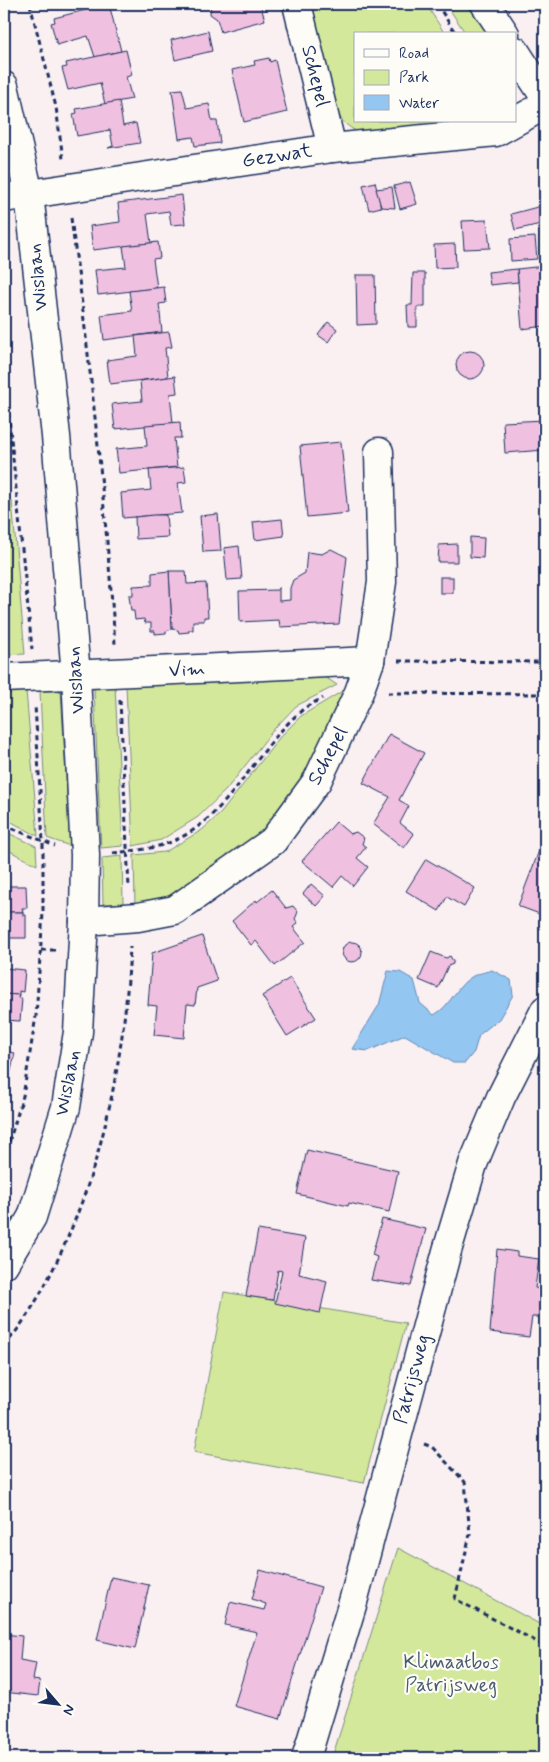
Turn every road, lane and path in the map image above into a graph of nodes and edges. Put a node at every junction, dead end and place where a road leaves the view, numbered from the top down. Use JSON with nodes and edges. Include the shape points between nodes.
{"nodes":[{"id":1,"x":30,"y":4,"type":"edge"},
{"id":2,"x":297,"y":4,"type":"edge"},
{"id":3,"x":437,"y":4,"type":"edge"},
{"id":4,"x":485,"y":4,"type":"edge"},
{"id":5,"x":455,"y":32,"type":"edge"},
{"id":6,"x":503,"y":32,"type":"edge"},
{"id":7,"x":516,"y":52,"type":"edge"},
{"id":8,"x":4,"y":86,"type":"edge"},
{"id":9,"x":545,"y":97,"type":"edge"},
{"id":10,"x":545,"y":105,"type":"edge"},
{"id":11,"x":516,"y":121,"type":"edge"},
{"id":12,"x":514,"y":122,"type":"edge"},
{"id":13,"x":332,"y":148,"type":"junction"},
{"id":14,"x":67,"y":188,"type":"junction"},
{"id":15,"x":16,"y":196,"type":"edge"},
{"id":16,"x":4,"y":368,"type":"edge"},
{"id":17,"x":378,"y":452,"type":"dead end"},
{"id":18,"x":370,"y":661,"type":"junction"},
{"id":19,"x":545,"y":662,"type":"edge"},
{"id":20,"x":118,"y":673,"type":"junction"},
{"id":21,"x":76,"y":675,"type":"junction"},
{"id":22,"x":33,"y":677,"type":"junction"},
{"id":23,"x":4,"y":678,"type":"edge"},
{"id":24,"x":387,"y":693,"type":"dead end"},
{"id":25,"x":331,"y":694,"type":"dead end"},
{"id":26,"x":545,"y":694,"type":"edge"},
{"id":27,"x":4,"y":825,"type":"edge"},
{"id":28,"x":43,"y":842,"type":"junction"},
{"id":29,"x":129,"y":851,"type":"junction"},
{"id":30,"x":85,"y":855,"type":"junction"},
{"id":31,"x":130,"y":918,"type":"junction"},
{"id":32,"x":84,"y":921,"type":"junction"},
{"id":33,"x":545,"y":1010,"type":"edge"},
{"id":34,"x":4,"y":1160,"type":"edge"},
{"id":35,"x":4,"y":1264,"type":"edge"},
{"id":36,"x":4,"y":1346,"type":"edge"},
{"id":37,"x":397,"y":1437,"type":"junction"},
{"id":38,"x":545,"y":1646,"type":"edge"},
{"id":39,"x":306,"y":1758,"type":"edge"}],
"edges":[{"from":1,"to":14,"type":"path","via":[[56,107]]},
{"from":2,"to":13,"type":"street","name":"Schepel"},
{"from":3,"to":5,"type":"path"},
{"from":4,"to":6,"type":"street"},
{"from":7,"to":9,"type":"street"},
{"from":8,"to":15,"type":"street","name":"Wislaan"},
{"from":10,"to":11,"type":"street","name":"Gezwat"},
{"from":12,"to":13,"type":"street","name":"Gezwat","via":[[496,132]]},
{"from":13,"to":14,"type":"street","name":"Gezwat"},
{"from":14,"to":15,"type":"street","name":"Gezwat"},
{"from":14,"to":20,"type":"path","via":[[90,361]]},
{"from":15,"to":21,"type":"street","name":"Wislaan","via":[[56,436]]},
{"from":16,"to":22,"type":"path"},
{"from":17,"to":18,"type":"street","name":"Schepel","via":[[382,582]]},
{"from":18,"to":19,"type":"path"},
{"from":18,"to":20,"type":"street","name":"Vim"},
{"from":18,"to":31,"type":"street","name":"Schepel","via":[[346,723],[317,781],[273,841],[175,910]]},
{"from":20,"to":21,"type":"street","name":"Vim"},
{"from":20,"to":29,"type":"path"},
{"from":21,"to":22,"type":"street","name":"Vim"},
{"from":21,"to":30,"type":"street","name":"Wislaan"},
{"from":22,"to":23,"type":"street","name":"Vim"},
{"from":22,"to":28,"type":"path"},
{"from":24,"to":26,"type":"path"},
{"from":25,"to":29,"type":"path","via":[[301,710],[201,823],[182,837],[162,845]]},
{"from":27,"to":28,"type":"path"},
{"from":28,"to":30,"type":"path"},
{"from":28,"to":34,"type":"path","via":[[43,913],[36,1016],[23,1096]]},
{"from":29,"to":30,"type":"path"},
{"from":29,"to":31,"type":"path"},
{"from":30,"to":32,"type":"street","name":"Wislaan"},
{"from":31,"to":32,"type":"street","name":"Schepel"},
{"from":31,"to":36,"type":"path","via":[[121,1040],[96,1162],[46,1284]]},
{"from":32,"to":35,"type":"street","name":"Wislaan","via":[[78,1032],[66,1107],[32,1217]]},
{"from":33,"to":37,"type":"street","name":"Patrijsweg","via":[[501,1096],[473,1164]]},
{"from":37,"to":38,"type":"path","via":[[432,1447],[465,1482],[470,1534],[455,1599]]},
{"from":37,"to":39,"type":"street","name":"Patrijsweg","via":[[353,1602]]}]}
